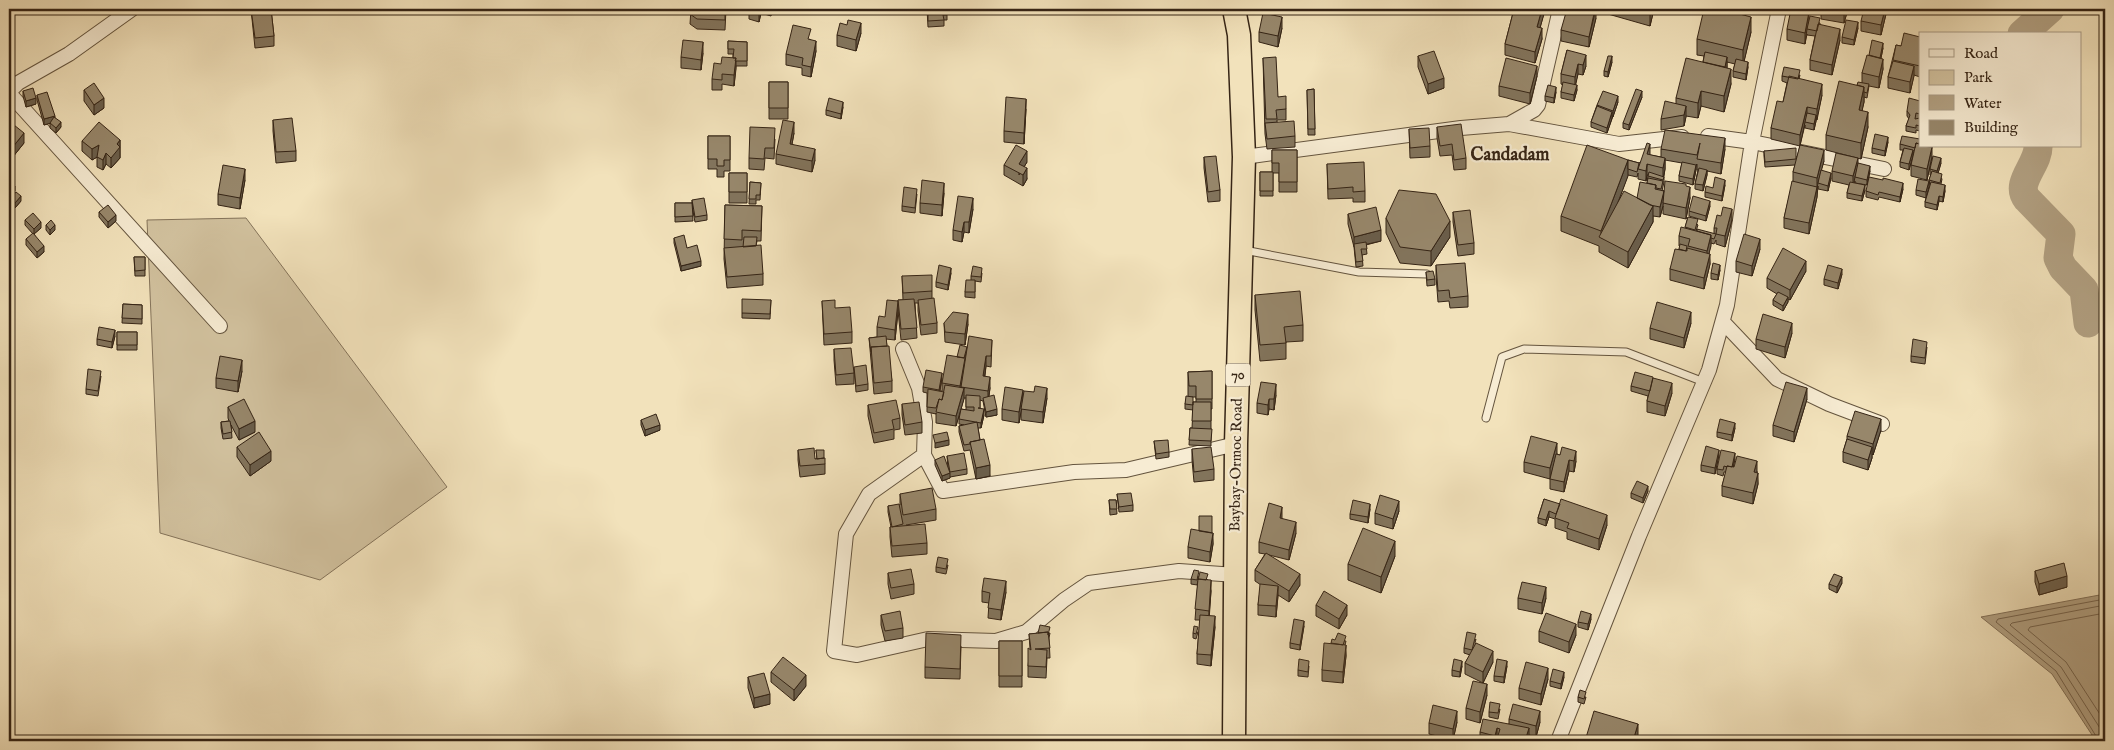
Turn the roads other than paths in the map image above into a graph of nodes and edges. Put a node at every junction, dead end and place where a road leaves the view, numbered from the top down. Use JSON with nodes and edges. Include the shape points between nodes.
{"nodes":[{"id":1,"x":132,"y":9,"type":"edge"},
{"id":2,"x":1234,"y":9,"type":"edge"},
{"id":3,"x":1560,"y":9,"type":"edge"},
{"id":4,"x":1779,"y":9,"type":"edge"},
{"id":5,"x":9,"y":92,"type":"edge"},
{"id":6,"x":1509,"y":124,"type":"junction"},
{"id":7,"x":1752,"y":142,"type":"junction"},
{"id":8,"x":1244,"y":157,"type":"junction"},
{"id":9,"x":1884,"y":170,"type":"dead end"},
{"id":10,"x":1241,"y":249,"type":"junction"},
{"id":11,"x":1427,"y":274,"type":"edge"},
{"id":12,"x":1723,"y":322,"type":"junction"},
{"id":13,"x":220,"y":326,"type":"dead end"},
{"id":14,"x":903,"y":349,"type":"dead end"},
{"id":15,"x":1704,"y":382,"type":"junction"},
{"id":16,"x":1486,"y":418,"type":"dead end"},
{"id":17,"x":1882,"y":424,"type":"edge"},
{"id":18,"x":1236,"y":444,"type":"junction"},
{"id":19,"x":924,"y":456,"type":"junction"},
{"id":20,"x":1236,"y":575,"type":"junction"},
{"id":21,"x":1234,"y":741,"type":"edge"},
{"id":22,"x":1558,"y":741,"type":"edge"}],
"edges":[{"from":1,"to":5,"type":"street"},
{"from":2,"to":8,"type":"highway","name":"Baybay-Ormoc Road","number":"70","via":[[1239,35]]},
{"from":3,"to":6,"type":"street","via":[[1538,105]]},
{"from":4,"to":7,"type":"street"},
{"from":5,"to":13,"type":"street"},
{"from":6,"to":7,"type":"street","via":[[1620,144],[1695,136]]},
{"from":6,"to":8,"type":"street"},
{"from":7,"to":9,"type":"street"},
{"from":7,"to":12,"type":"street"},
{"from":8,"to":10,"type":"highway","name":"Baybay-Ormoc Road","number":"70"},
{"from":10,"to":11,"type":"lane","via":[[1359,272]]},
{"from":10,"to":18,"type":"highway","name":"Baybay-Ormoc Road","number":"70"},
{"from":12,"to":15,"type":"street"},
{"from":12,"to":17,"type":"street","via":[[1777,379]]},
{"from":14,"to":19,"type":"street","via":[[919,388],[925,422]]},
{"from":15,"to":16,"type":"lane","via":[[1626,352],[1524,349],[1502,357]]},
{"from":15,"to":22,"type":"street"},
{"from":18,"to":19,"type":"street","via":[[1126,470],[1074,472],[943,491]]},
{"from":18,"to":20,"type":"highway","name":"Baybay-Ormoc Road","number":"70"},
{"from":19,"to":20,"type":"street","via":[[869,494],[846,534],[834,651],[857,655],[928,639],[996,641],[1026,632],[1089,583],[1179,571]]},
{"from":20,"to":21,"type":"highway","name":"Baybay-Ormoc Road","number":"70"}]}
